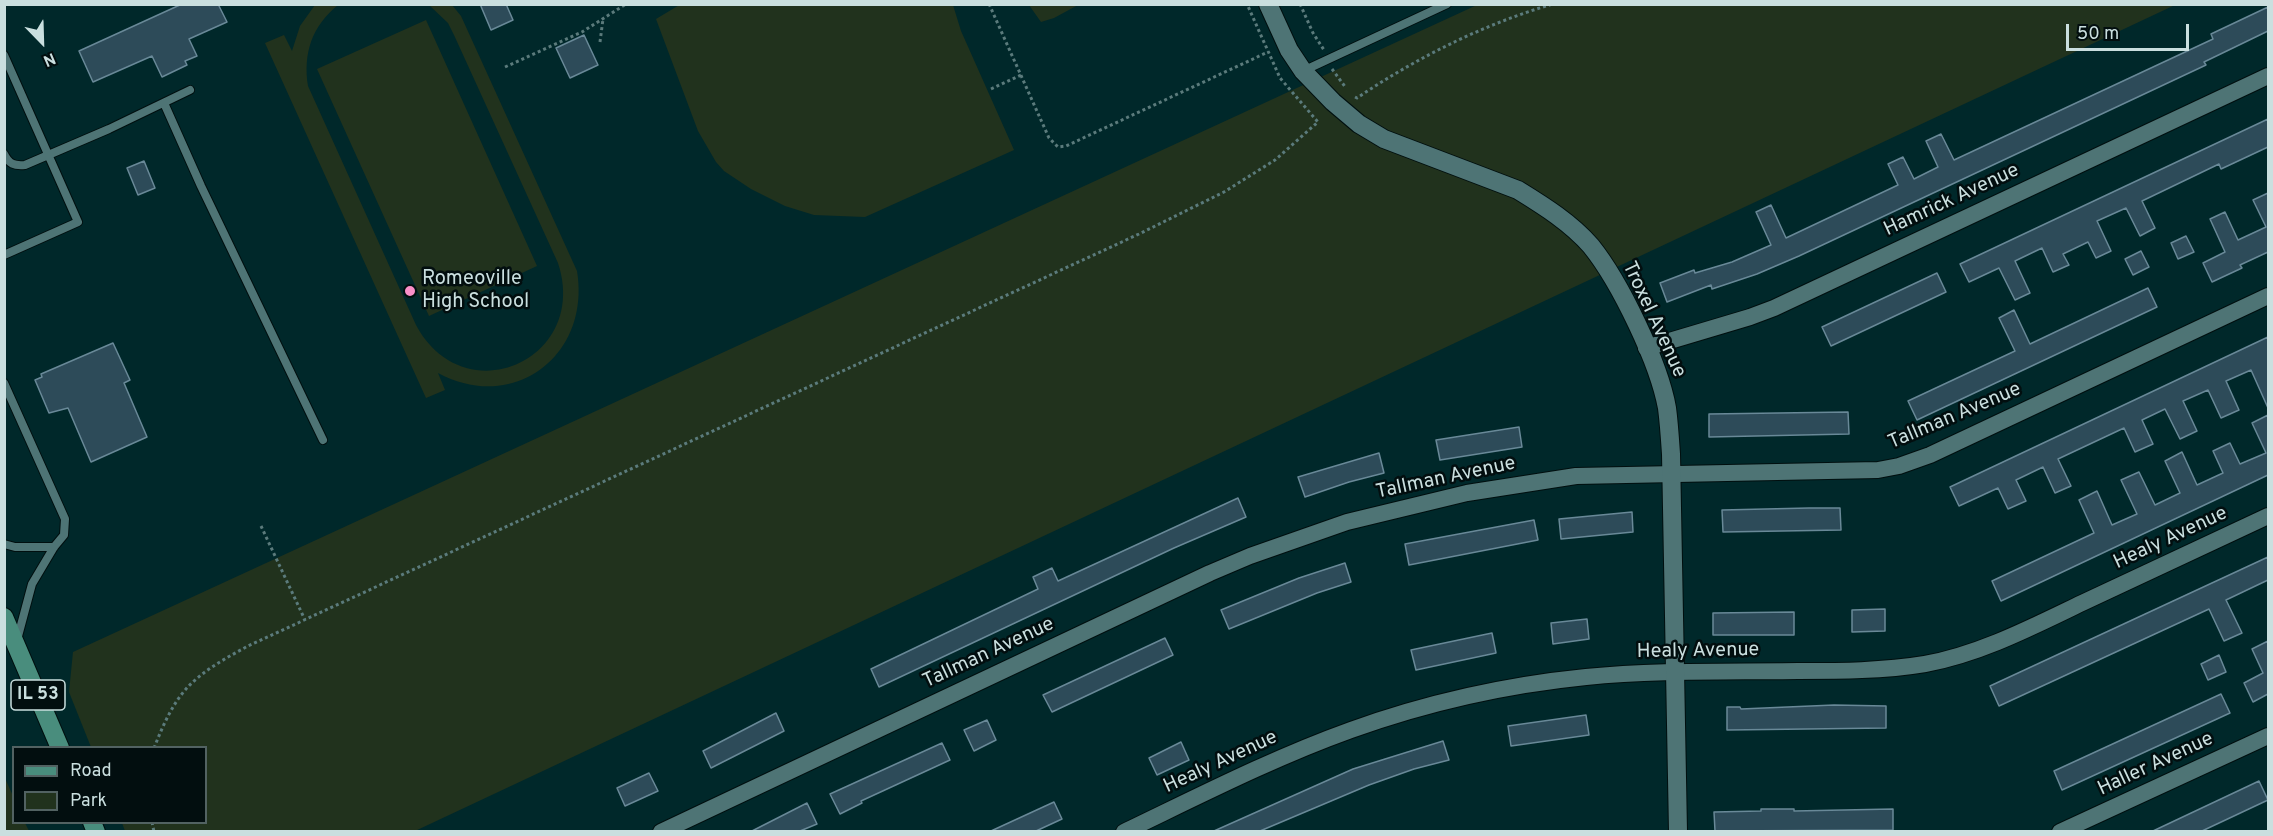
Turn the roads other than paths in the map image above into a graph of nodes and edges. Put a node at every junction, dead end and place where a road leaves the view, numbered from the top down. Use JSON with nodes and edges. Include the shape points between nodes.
{"nodes":[{"id":1,"x":1268,"y":4,"type":"edge"},
{"id":2,"x":1447,"y":4,"type":"edge"},
{"id":3,"x":4,"y":55,"type":"edge"},
{"id":4,"x":1303,"y":71,"type":"junction"},
{"id":5,"x":2268,"y":76,"type":"edge"},
{"id":6,"x":190,"y":90,"type":"dead end"},
{"id":7,"x":164,"y":103,"type":"junction"},
{"id":8,"x":4,"y":154,"type":"edge"},
{"id":9,"x":49,"y":154,"type":"junction"},
{"id":10,"x":4,"y":255,"type":"edge"},
{"id":11,"x":2268,"y":296,"type":"edge"},
{"id":12,"x":1646,"y":348,"type":"junction"},
{"id":13,"x":4,"y":383,"type":"edge"},
{"id":14,"x":323,"y":440,"type":"dead end"},
{"id":15,"x":1671,"y":474,"type":"junction"},
{"id":16,"x":2268,"y":516,"type":"edge"},
{"id":17,"x":4,"y":544,"type":"edge"},
{"id":18,"x":54,"y":547,"type":"junction"},
{"id":19,"x":4,"y":617,"type":"edge"},
{"id":20,"x":16,"y":644,"type":"junction"},
{"id":21,"x":1675,"y":672,"type":"junction"},
{"id":22,"x":2268,"y":735,"type":"edge"},
{"id":23,"x":60,"y":746,"type":"edge"},
{"id":24,"x":661,"y":831,"type":"edge"},
{"id":25,"x":1124,"y":831,"type":"edge"},
{"id":26,"x":1678,"y":831,"type":"edge"},
{"id":27,"x":2060,"y":831,"type":"edge"}],
"edges":[{"from":1,"to":4,"type":"street","name":"Troxel Avenue"},
{"from":2,"to":4,"type":"lane"},
{"from":3,"to":9,"type":"lane"},
{"from":4,"to":12,"type":"street","name":"Troxel Avenue","via":[[1351,117],[1384,139],[1518,190],[1555,213],[1590,245],[1606,268]]},
{"from":5,"to":12,"type":"street","name":"Hamrick Avenue","via":[[1774,308]]},
{"from":6,"to":7,"type":"lane"},
{"from":7,"to":9,"type":"lane"},
{"from":7,"to":14,"type":"lane"},
{"from":8,"to":9,"type":"lane","via":[[16,166]]},
{"from":9,"to":10,"type":"lane","via":[[78,222]]},
{"from":11,"to":15,"type":"street","name":"Tallman Avenue","via":[[1899,466],[1845,471]]},
{"from":12,"to":15,"type":"street","name":"Troxel Avenue","via":[[1667,407]]},
{"from":13,"to":18,"type":"lane","via":[[65,519],[64,535]]},
{"from":15,"to":21,"type":"street","name":"Troxel Avenue"},
{"from":15,"to":24,"type":"street","name":"Tallman Avenue","via":[[1576,476],[1467,493],[1374,514],[1299,539],[1210,573]]},
{"from":16,"to":21,"type":"street","name":"Healy Avenue","via":[[2017,634],[1957,656],[1889,668]]},
{"from":17,"to":18,"type":"lane","via":[[15,548]]},
{"from":18,"to":20,"type":"lane","via":[[32,584]]},
{"from":19,"to":20,"type":"main road","number":"IL 53"},
{"from":20,"to":23,"type":"main road","number":"IL 53"},
{"from":21,"to":25,"type":"street","name":"Healy Avenue","via":[[1541,682],[1424,707],[1292,753]]},
{"from":21,"to":26,"type":"street","name":"Troxel Avenue"},
{"from":22,"to":27,"type":"street","name":"Haller Avenue"}]}
